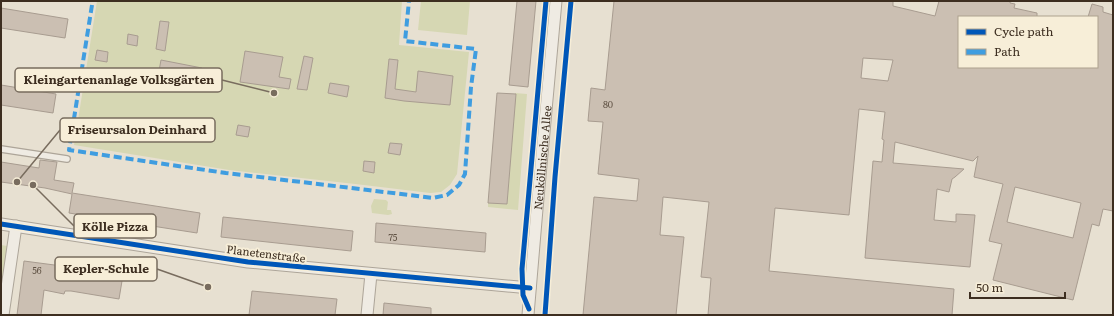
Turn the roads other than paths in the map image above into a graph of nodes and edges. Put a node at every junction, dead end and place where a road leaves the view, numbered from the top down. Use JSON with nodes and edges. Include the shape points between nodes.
{"nodes":[{"id":1,"x":556,"y":1,"type":"edge"},
{"id":2,"x":1,"y":149,"type":"edge"},
{"id":3,"x":67,"y":159,"type":"dead end"},
{"id":4,"x":1,"y":224,"type":"edge"},
{"id":5,"x":16,"y":226,"type":"junction"},
{"id":6,"x":371,"y":274,"type":"junction"},
{"id":7,"x":530,"y":288,"type":"junction"},
{"id":8,"x":3,"y":315,"type":"edge"},
{"id":9,"x":367,"y":315,"type":"edge"},
{"id":10,"x":528,"y":315,"type":"edge"}],
"edges":[{"from":1,"to":7,"type":"street","name":"Neuköllnische Allee"},
{"from":2,"to":3,"type":"lane"},
{"from":4,"to":5,"type":"street","name":"Planetenstraße"},
{"from":5,"to":6,"type":"street","name":"Planetenstraße","via":[[248,262]]},
{"from":5,"to":8,"type":"street"},
{"from":6,"to":7,"type":"street","name":"Planetenstraße"},
{"from":6,"to":9,"type":"street"},
{"from":7,"to":10,"type":"street","name":"Neuköllnische Allee"}]}
